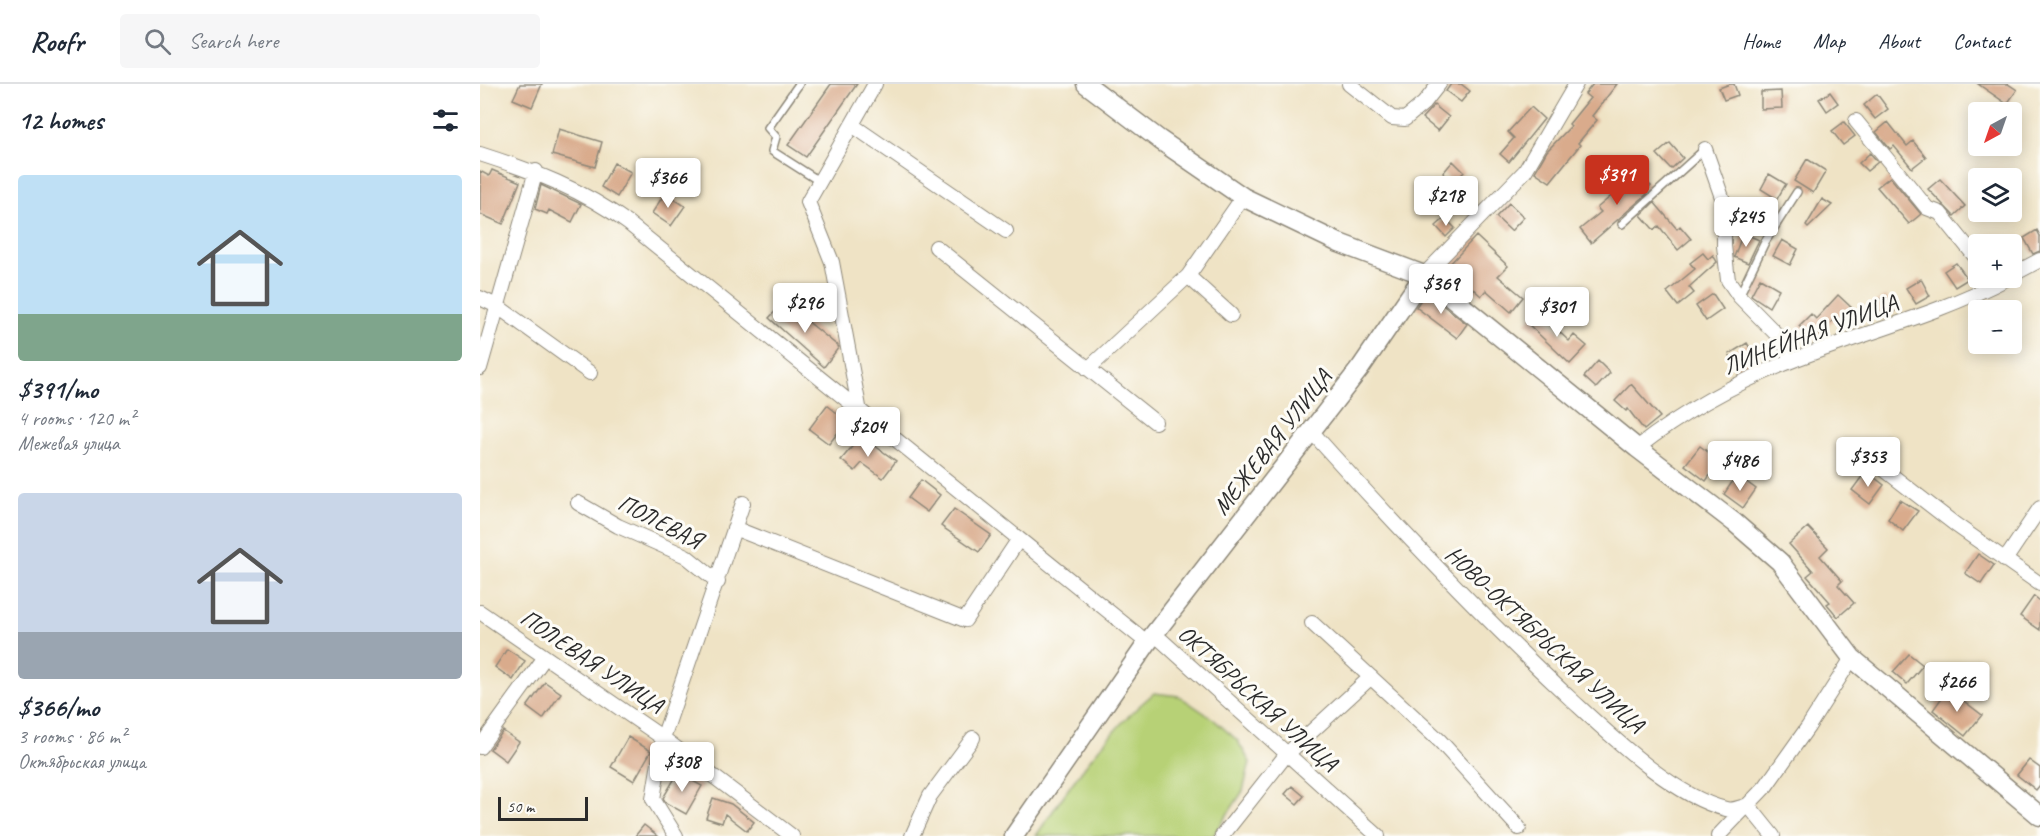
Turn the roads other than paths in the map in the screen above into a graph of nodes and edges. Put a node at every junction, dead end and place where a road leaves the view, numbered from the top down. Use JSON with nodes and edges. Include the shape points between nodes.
{"nodes":[{"id":1,"x":799,"y":84,"type":"edge"},
{"id":2,"x":875,"y":84,"type":"edge"},
{"id":3,"x":1086,"y":84,"type":"edge"},
{"id":4,"x":1349,"y":84,"type":"edge"},
{"id":5,"x":1439,"y":84,"type":"edge"},
{"id":6,"x":1576,"y":84,"type":"edge"},
{"id":7,"x":1856,"y":121,"type":"dead end"},
{"id":8,"x":852,"y":125,"type":"junction"},
{"id":9,"x":1705,"y":149,"type":"joint"},
{"id":10,"x":480,"y":154,"type":"edge"},
{"id":11,"x":536,"y":171,"type":"junction"},
{"id":12,"x":819,"y":181,"type":"junction"},
{"id":13,"x":1797,"y":192,"type":"dead end"},
{"id":14,"x":1243,"y":197,"type":"junction"},
{"id":15,"x":1622,"y":224,"type":"dead end"},
{"id":16,"x":1006,"y":231,"type":"dead end"},
{"id":17,"x":936,"y":247,"type":"dead end"},
{"id":18,"x":1968,"y":248,"type":"edge"},
{"id":19,"x":2040,"y":260,"type":"edge"},
{"id":20,"x":2022,"y":269,"type":"edge"},
{"id":21,"x":1424,"y":274,"type":"junction"},
{"id":22,"x":1188,"y":276,"type":"junction"},
{"id":23,"x":1980,"y":288,"type":"edge"},
{"id":24,"x":1739,"y":296,"type":"junction"},
{"id":25,"x":480,"y":298,"type":"edge"},
{"id":26,"x":497,"y":306,"type":"junction"},
{"id":27,"x":1231,"y":315,"type":"dead end"},
{"id":28,"x":1791,"y":361,"type":"junction"},
{"id":29,"x":480,"y":368,"type":"edge"},
{"id":30,"x":1088,"y":369,"type":"junction"},
{"id":31,"x":590,"y":373,"type":"dead end"},
{"id":32,"x":859,"y":407,"type":"junction"},
{"id":33,"x":1155,"y":422,"type":"dead end"},
{"id":34,"x":1311,"y":430,"type":"junction"},
{"id":35,"x":1637,"y":448,"type":"junction"},
{"id":36,"x":1881,"y":467,"type":"dead end"},
{"id":37,"x":578,"y":503,"type":"dead end"},
{"id":38,"x":743,"y":503,"type":"dead end"},
{"id":39,"x":2040,"y":508,"type":"edge"},
{"id":40,"x":734,"y":528,"type":"junction"},
{"id":41,"x":1020,"y":539,"type":"junction"},
{"id":42,"x":2005,"y":560,"type":"junction"},
{"id":43,"x":718,"y":582,"type":"junction"},
{"id":44,"x":2040,"y":584,"type":"edge"},
{"id":45,"x":480,"y":612,"type":"edge"},
{"id":46,"x":1312,"y":623,"type":"dead end"},
{"id":47,"x":1150,"y":639,"type":"junction"},
{"id":48,"x":545,"y":657,"type":"junction"},
{"id":49,"x":1852,"y":658,"type":"junction"},
{"id":50,"x":1371,"y":677,"type":"junction"},
{"id":51,"x":663,"y":738,"type":"junction"},
{"id":52,"x":973,"y":738,"type":"dead end"},
{"id":53,"x":480,"y":747,"type":"edge"},
{"id":54,"x":1286,"y":754,"type":"junction"},
{"id":55,"x":1748,"y":806,"type":"junction"},
{"id":56,"x":2040,"y":816,"type":"edge"},
{"id":57,"x":1519,"y":828,"type":"dead end"},
{"id":58,"x":675,"y":836,"type":"edge"},
{"id":59,"x":792,"y":836,"type":"edge"},
{"id":60,"x":912,"y":836,"type":"edge"},
{"id":61,"x":1014,"y":836,"type":"edge"},
{"id":62,"x":1222,"y":836,"type":"edge"},
{"id":63,"x":1378,"y":836,"type":"edge"},
{"id":64,"x":1718,"y":836,"type":"edge"},
{"id":65,"x":1773,"y":836,"type":"edge"}],
"edges":[{"from":1,"to":12,"type":"lane","via":[[768,128],[776,137],[772,151]]},
{"from":2,"to":8,"type":"street"},
{"from":3,"to":14,"type":"street"},
{"from":4,"to":5,"type":"street","via":[[1392,118],[1406,119]]},
{"from":6,"to":21,"type":"street","name":"МЕЖЕВАЯ УЛИЦА","via":[[1525,171]]},
{"from":7,"to":18,"type":"street","via":[[1927,208],[1940,213]]},
{"from":8,"to":12,"type":"street"},
{"from":8,"to":16,"type":"street"},
{"from":9,"to":15,"type":"lane"},
{"from":9,"to":24,"type":"street","via":[[1724,204],[1728,280]]},
{"from":10,"to":11,"type":"street","name":"ОКТЯБРЬСКАЯ УЛИЦА"},
{"from":11,"to":26,"type":"street"},
{"from":11,"to":32,"type":"street","name":"ОКТЯБРЬСКАЯ УЛИЦА","via":[[586,194],[621,218]]},
{"from":12,"to":32,"type":"street","via":[[808,202],[832,262]]},
{"from":13,"to":24,"type":"lane","via":[[1765,242]]},
{"from":14,"to":21,"type":"street","via":[[1339,243]]},
{"from":14,"to":22,"type":"street"},
{"from":17,"to":30,"type":"street"},
{"from":19,"to":20,"type":"street","name":"ЛИНЕЙНАЯ УЛИЦА"},
{"from":21,"to":34,"type":"street","name":"МЕЖЕВАЯ УЛИЦА","via":[[1361,367]]},
{"from":21,"to":35,"type":"street"},
{"from":22,"to":27,"type":"street"},
{"from":22,"to":30,"type":"street"},
{"from":23,"to":28,"type":"street","name":"ЛИНЕЙНАЯ УЛИЦА","via":[[1910,319]]},
{"from":24,"to":28,"type":"street","via":[[1784,342]]},
{"from":25,"to":26,"type":"street"},
{"from":26,"to":29,"type":"street"},
{"from":26,"to":31,"type":"street"},
{"from":28,"to":35,"type":"street","name":"ЛИНЕЙНАЯ УЛИЦА","via":[[1703,402]]},
{"from":30,"to":33,"type":"street"},
{"from":32,"to":41,"type":"street","name":"ОКТЯБРЬСКАЯ УЛИЦА"},
{"from":34,"to":47,"type":"street","name":"МЕЖЕВАЯ УЛИЦА"},
{"from":34,"to":55,"type":"street","name":"НОВО-ОКТЯБРЬСКАЯ УЛИЦА","via":[[1411,544],[1607,732],[1702,801],[1729,810]]},
{"from":35,"to":49,"type":"street","via":[[1736,523],[1780,562]]},
{"from":36,"to":42,"type":"street"},
{"from":37,"to":43,"type":"street","name":"ПОЛЕВАЯ","via":[[618,526],[686,556]]},
{"from":38,"to":40,"type":"street","name":"ПОЛЕВАЯ"},
{"from":39,"to":42,"type":"street"},
{"from":40,"to":41,"type":"street","via":[[965,620]]},
{"from":40,"to":43,"type":"street","name":"ПОЛЕВАЯ"},
{"from":41,"to":47,"type":"street","name":"ОКТЯБРЬСКАЯ УЛИЦА","via":[[1144,640]]},
{"from":42,"to":44,"type":"street"},
{"from":43,"to":51,"type":"street","name":"ПОЛЕВАЯ"},
{"from":45,"to":48,"type":"street","name":"ПОЛЕВАЯ УЛИЦА"},
{"from":46,"to":50,"type":"street"},
{"from":47,"to":54,"type":"street","name":"ОКТЯБРЬСКАЯ УЛИЦА","via":[[1159,638]]},
{"from":47,"to":61,"type":"street","name":"МЕЖЕВАЯ УЛИЦА"},
{"from":48,"to":51,"type":"street","name":"ПОЛЕВАЯ УЛИЦА"},
{"from":48,"to":53,"type":"street"},
{"from":49,"to":55,"type":"street","via":[[1790,753]]},
{"from":49,"to":56,"type":"street"},
{"from":50,"to":54,"type":"street"},
{"from":50,"to":57,"type":"street","via":[[1440,741]]},
{"from":51,"to":58,"type":"street","name":"ПОЛЕВАЯ","via":[[653,799]]},
{"from":51,"to":59,"type":"street","name":"ПОЛЕВАЯ УЛИЦА"},
{"from":52,"to":60,"type":"street","via":[[930,796]]},
{"from":54,"to":62,"type":"street"},
{"from":54,"to":63,"type":"street","name":"ОКТЯБРЬСКАЯ УЛИЦА"},
{"from":55,"to":64,"type":"street"},
{"from":55,"to":65,"type":"street"}]}
